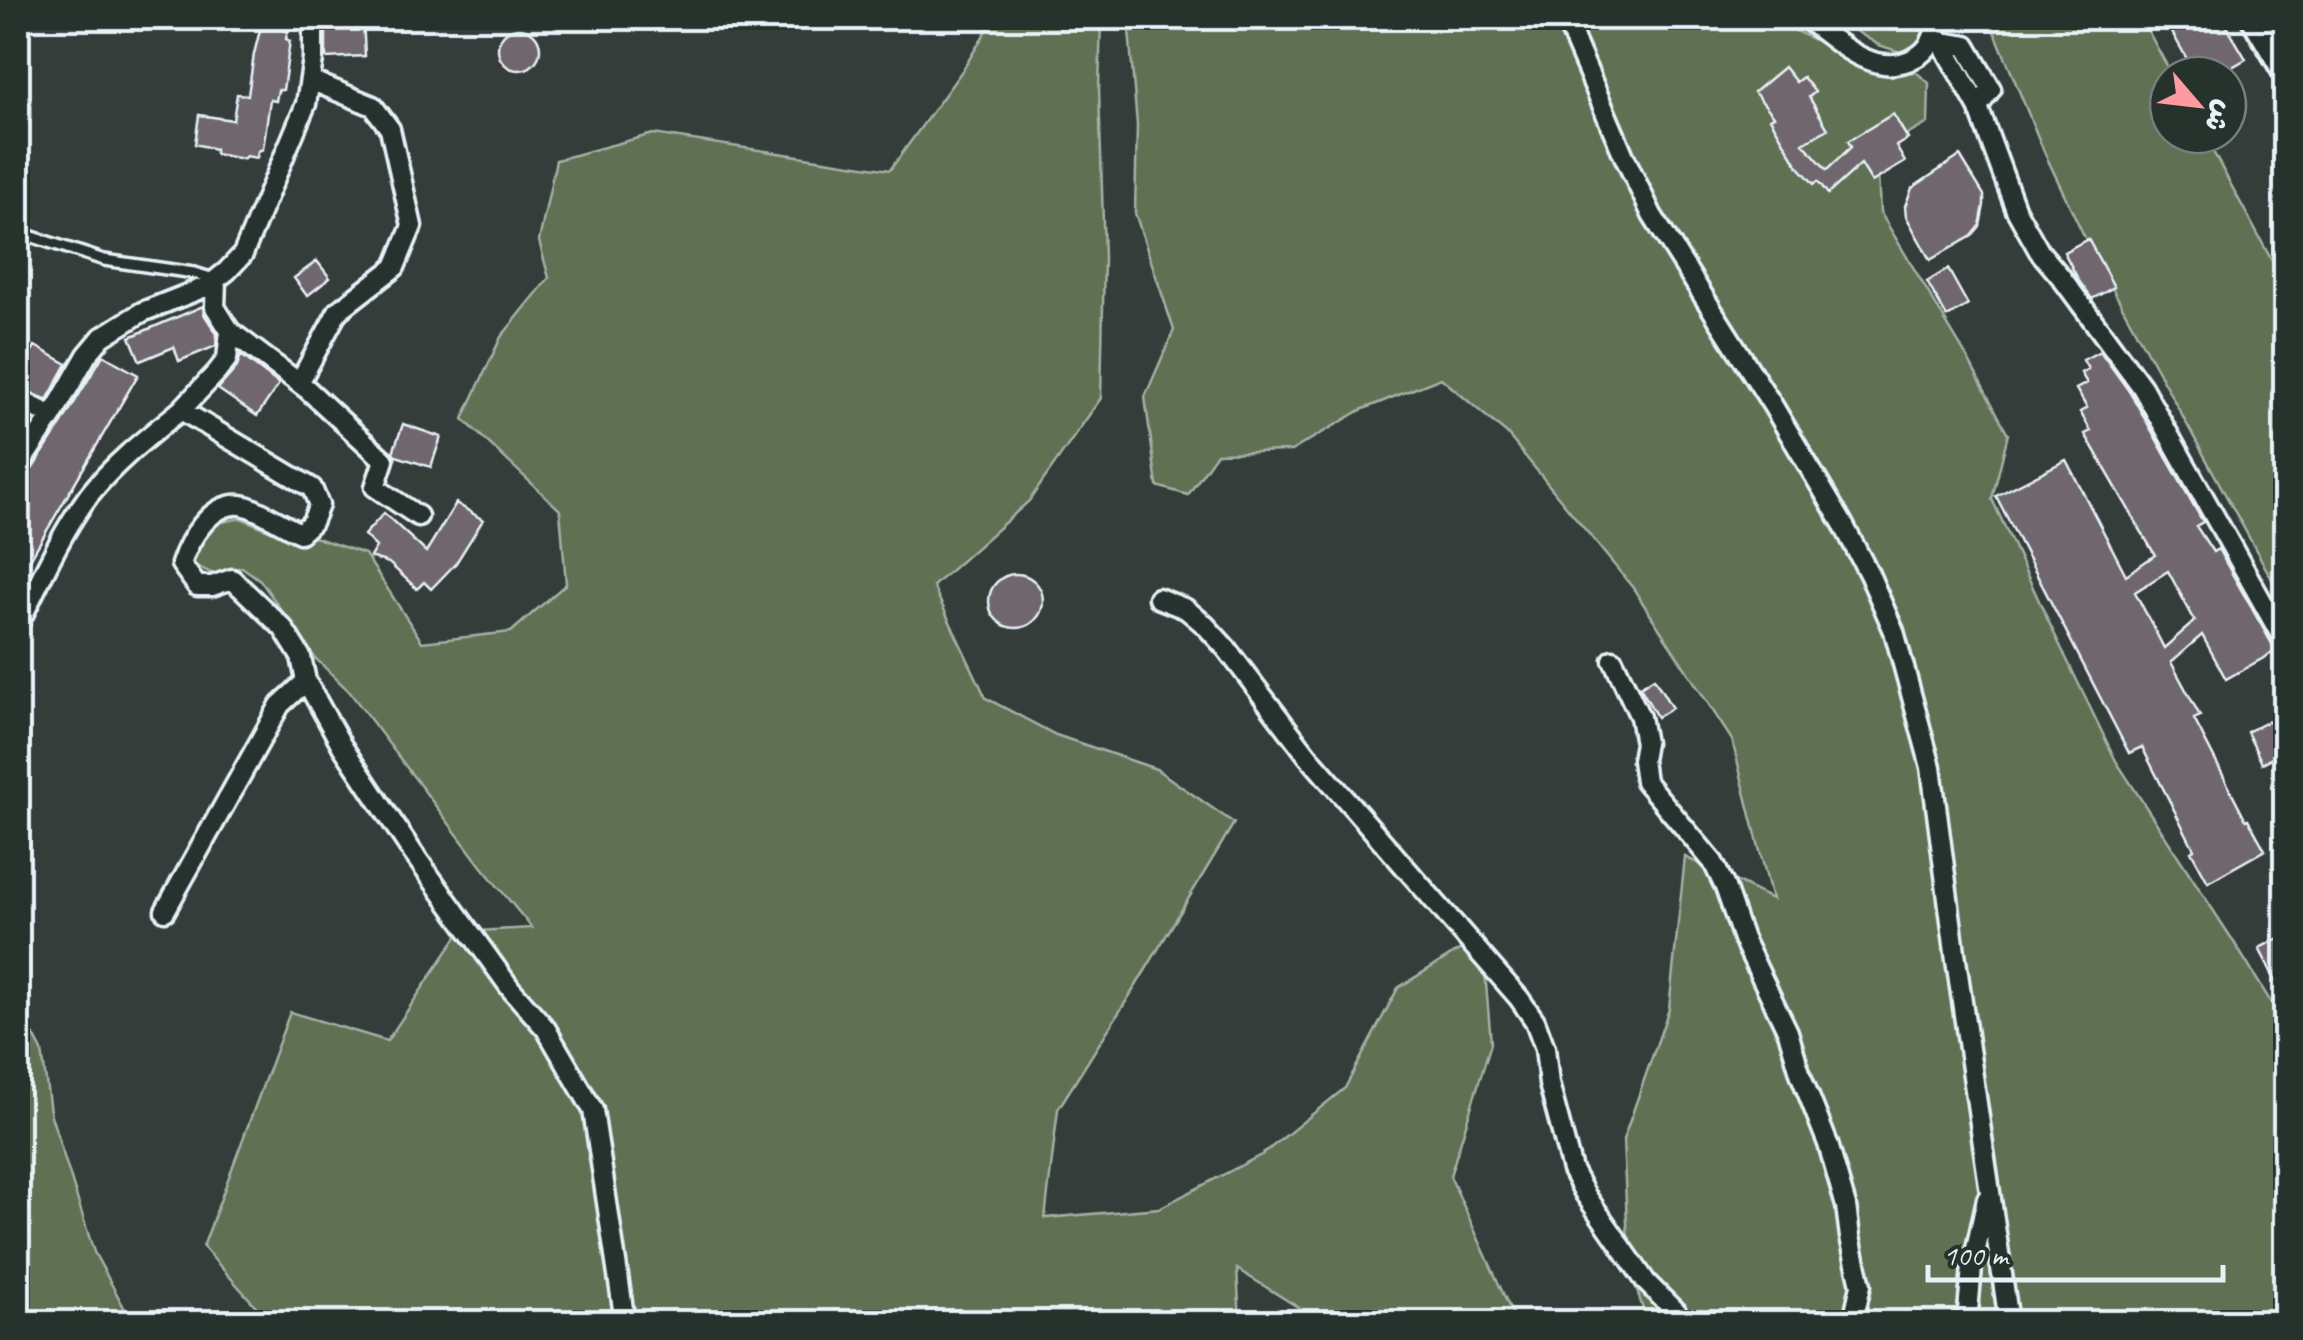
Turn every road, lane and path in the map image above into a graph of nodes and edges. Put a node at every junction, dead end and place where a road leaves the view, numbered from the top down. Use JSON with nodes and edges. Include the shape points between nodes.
{"nodes":[{"id":1,"x":313,"y":18,"type":"edge"},
{"id":2,"x":1566,"y":18,"type":"edge"},
{"id":3,"x":1805,"y":18,"type":"edge"},
{"id":4,"x":2252,"y":18,"type":"edge"},
{"id":5,"x":1938,"y":31,"type":"edge"},
{"id":6,"x":2286,"y":74,"type":"edge"},
{"id":7,"x":310,"y":80,"type":"junction"},
{"id":8,"x":18,"y":224,"type":"edge"},
{"id":9,"x":216,"y":280,"type":"junction"},
{"id":10,"x":230,"y":330,"type":"junction"},
{"id":11,"x":300,"y":384,"type":"junction"},
{"id":12,"x":18,"y":399,"type":"edge"},
{"id":13,"x":180,"y":410,"type":"junction"},
{"id":14,"x":52,"y":416,"type":"junction"},
{"id":15,"x":18,"y":467,"type":"edge"},
{"id":16,"x":418,"y":516,"type":"dead end"},
{"id":17,"x":1158,"y":598,"type":"dead end"},
{"id":18,"x":18,"y":624,"type":"edge"},
{"id":19,"x":2286,"y":644,"type":"edge"},
{"id":20,"x":1613,"y":660,"type":"dead end"},
{"id":21,"x":306,"y":681,"type":"junction"},
{"id":22,"x":165,"y":911,"type":"dead end"},
{"id":23,"x":1990,"y":1189,"type":"junction"},
{"id":24,"x":625,"y":1322,"type":"edge"},
{"id":25,"x":1682,"y":1322,"type":"edge"},
{"id":26,"x":1857,"y":1322,"type":"edge"},
{"id":27,"x":1967,"y":1322,"type":"edge"},
{"id":28,"x":2009,"y":1322,"type":"edge"}],
"edges":[{"from":1,"to":7,"type":"street"},
{"from":2,"to":23,"type":"street","via":[[1652,215],[1843,524],[1894,631],[1931,767]]},
{"from":3,"to":5,"type":"street","via":[[1874,64],[1913,60]]},
{"from":4,"to":6,"type":"street"},
{"from":5,"to":19,"type":"street","via":[[1978,107],[2031,238],[2142,387]]},
{"from":7,"to":9,"type":"street","via":[[243,254]]},
{"from":7,"to":11,"type":"street","via":[[373,106],[390,129],[412,226],[395,267],[338,311]]},
{"from":8,"to":9,"type":"lane","via":[[30,236],[104,260]]},
{"from":9,"to":10,"type":"street","via":[[214,306]]},
{"from":9,"to":14,"type":"street","via":[[102,337]]},
{"from":10,"to":11,"type":"street"},
{"from":10,"to":13,"type":"street","via":[[227,359]]},
{"from":11,"to":16,"type":"street","via":[[384,460],[375,487]]},
{"from":12,"to":14,"type":"street"},
{"from":13,"to":18,"type":"street","via":[[90,494]]},
{"from":13,"to":21,"type":"street","via":[[312,488],[319,506],[300,533],[244,504],[225,506],[209,517],[181,564],[197,586],[232,579],[243,589],[283,628]]},
{"from":14,"to":15,"type":"street"},
{"from":17,"to":25,"type":"street","via":[[1186,609],[1226,648],[1308,756],[1519,998],[1545,1048],[1572,1170],[1646,1282]]},
{"from":20,"to":26,"type":"street","via":[[1640,717],[1645,781],[1714,862],[1742,939],[1788,1032],[1846,1206],[1861,1285]]},
{"from":21,"to":22,"type":"street","via":[[280,704]]},
{"from":21,"to":24,"type":"street","via":[[413,853],[546,1030],[592,1110]]},
{"from":23,"to":27,"type":"street"},
{"from":23,"to":28,"type":"street"}]}
